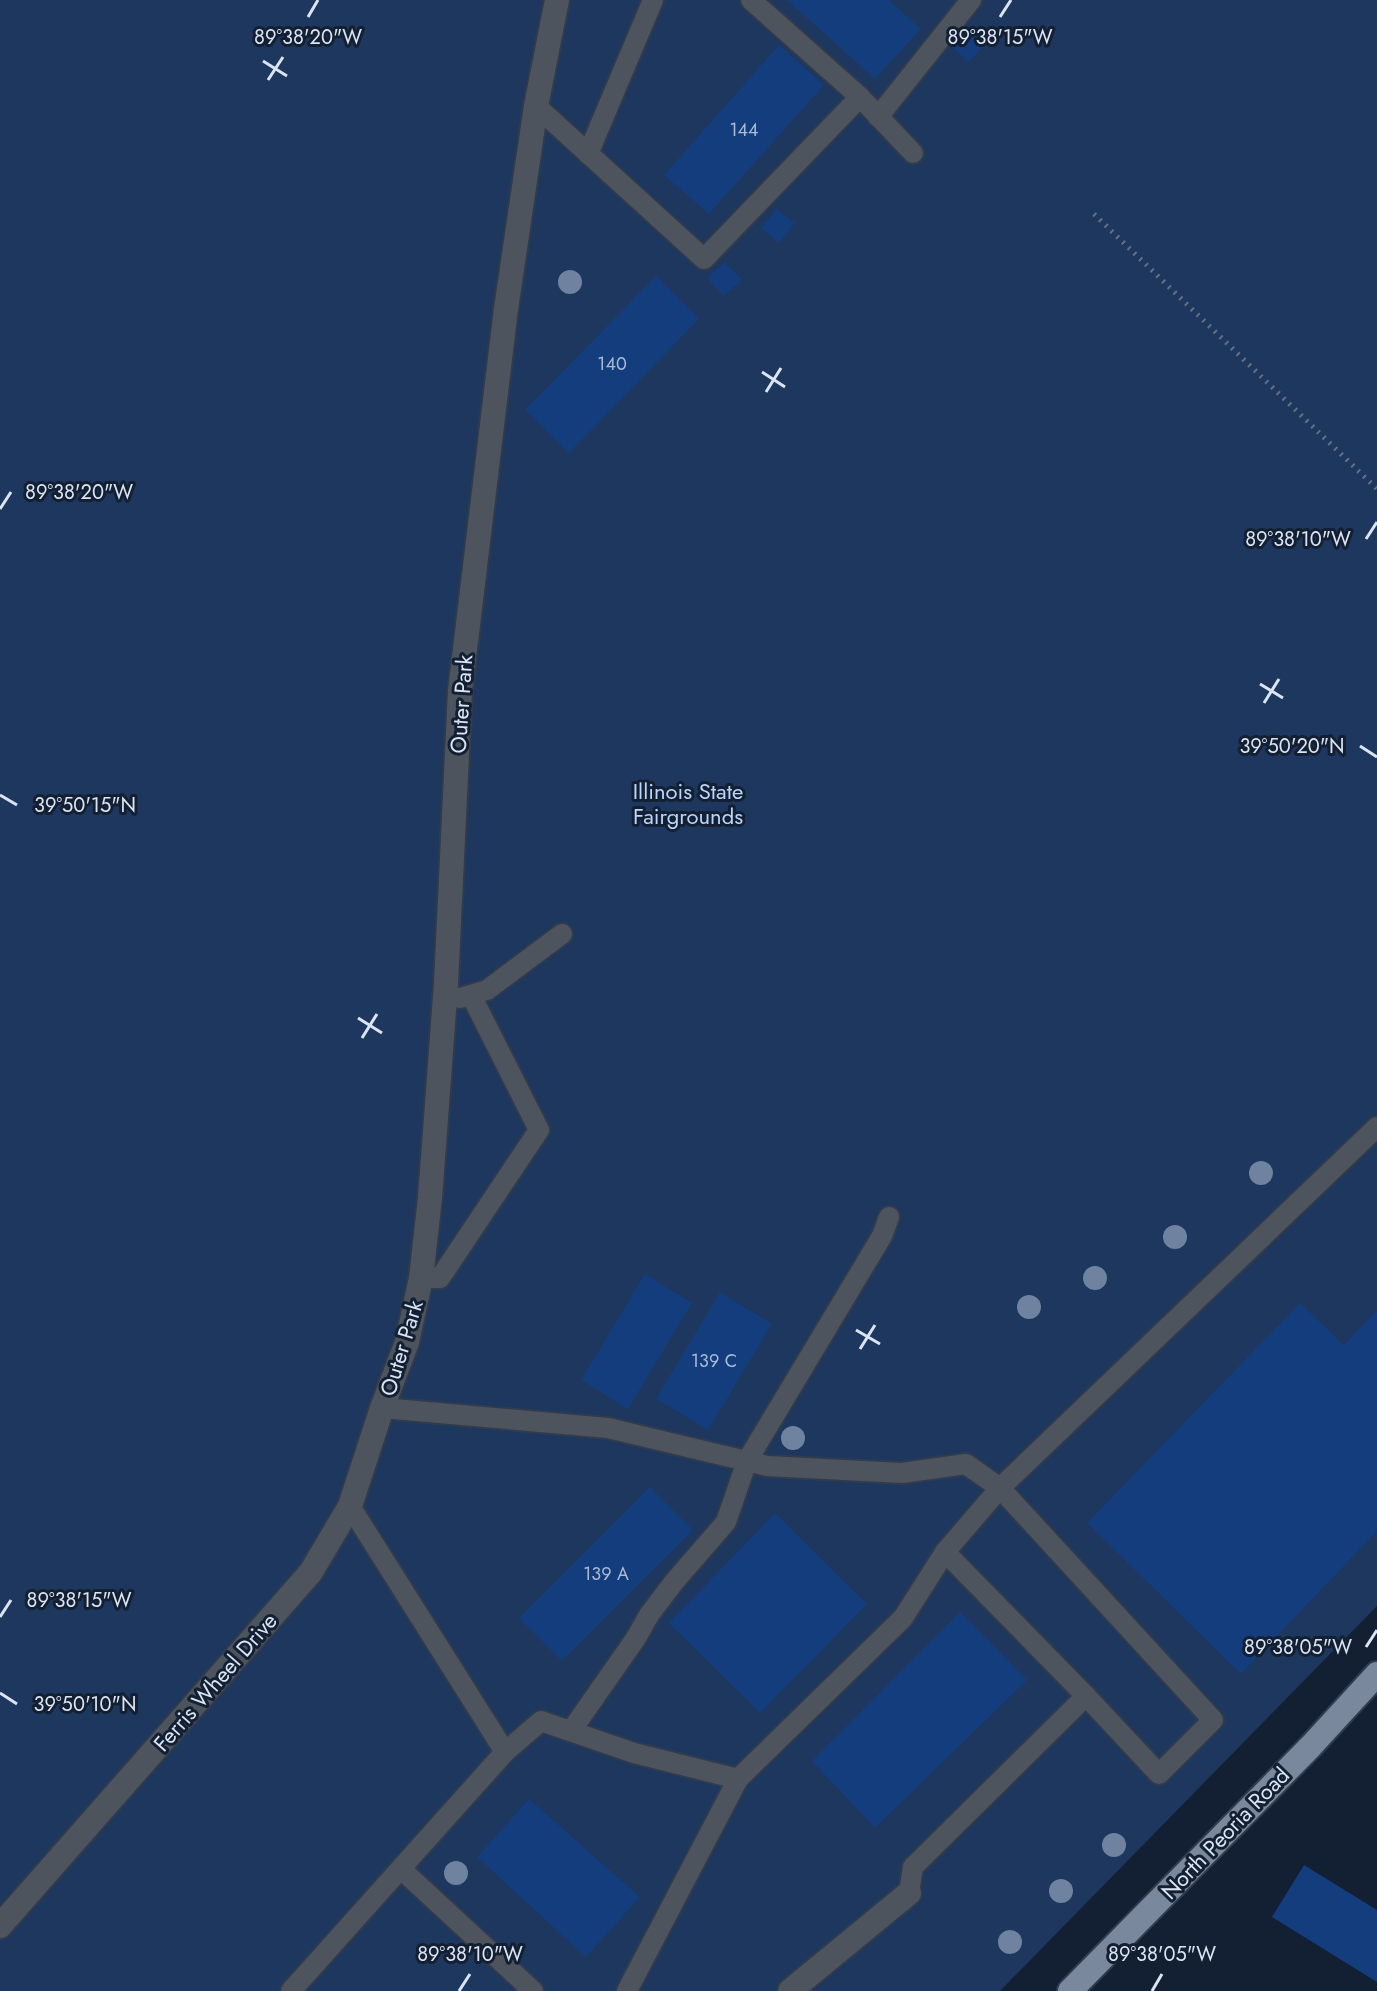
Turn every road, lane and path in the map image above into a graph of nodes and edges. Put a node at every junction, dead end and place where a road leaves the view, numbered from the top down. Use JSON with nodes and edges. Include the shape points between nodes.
{"nodes":[{"id":1,"x":557,"y":0,"type":"edge"},
{"id":2,"x":653,"y":0,"type":"edge"},
{"id":3,"x":751,"y":0,"type":"edge"},
{"id":4,"x":971,"y":0,"type":"edge"},
{"id":5,"x":860,"y":97,"type":"junction"},
{"id":6,"x":536,"y":106,"type":"junction"},
{"id":7,"x":878,"y":117,"type":"junction"},
{"id":8,"x":913,"y":153,"type":"dead end"},
{"id":9,"x":588,"y":154,"type":"junction"},
{"id":10,"x":1094,"y":214,"type":"dead end"},
{"id":11,"x":1377,"y":489,"type":"edge"},
{"id":12,"x":562,"y":934,"type":"dead end"},
{"id":13,"x":471,"y":995,"type":"junction"},
{"id":14,"x":445,"y":1003,"type":"junction"},
{"id":15,"x":1377,"y":1127,"type":"edge"},
{"id":16,"x":889,"y":1217,"type":"dead end"},
{"id":17,"x":421,"y":1278,"type":"junction"},
{"id":18,"x":382,"y":1408,"type":"junction"},
{"id":19,"x":747,"y":1461,"type":"junction"},
{"id":20,"x":1000,"y":1488,"type":"junction"},
{"id":21,"x":350,"y":1506,"type":"junction"},
{"id":22,"x":945,"y":1552,"type":"junction"},
{"id":23,"x":1377,"y":1674,"type":"edge"},
{"id":24,"x":1086,"y":1696,"type":"junction"},
{"id":25,"x":571,"y":1731,"type":"junction"},
{"id":26,"x":505,"y":1752,"type":"junction"},
{"id":27,"x":738,"y":1779,"type":"junction"},
{"id":28,"x":401,"y":1869,"type":"junction"},
{"id":29,"x":909,"y":1893,"type":"joint"},
{"id":30,"x":0,"y":1926,"type":"edge"},
{"id":31,"x":291,"y":1991,"type":"edge"},
{"id":32,"x":533,"y":1991,"type":"edge"},
{"id":33,"x":627,"y":1991,"type":"edge"},
{"id":34,"x":790,"y":1991,"type":"edge"},
{"id":35,"x":1070,"y":1991,"type":"edge"}],
"edges":[{"from":1,"to":6,"type":"street","name":"Outer Park"},
{"from":2,"to":9,"type":"lane"},
{"from":3,"to":5,"type":"lane"},
{"from":4,"to":7,"type":"lane"},
{"from":5,"to":7,"type":"lane"},
{"from":5,"to":9,"type":"lane","via":[[704,259]]},
{"from":6,"to":9,"type":"lane"},
{"from":6,"to":14,"type":"street","name":"Outer Park","via":[[460,691]]},
{"from":7,"to":8,"type":"lane"},
{"from":10,"to":11,"type":"path"},
{"from":12,"to":13,"type":"lane","via":[[487,990]]},
{"from":13,"to":14,"type":"lane"},
{"from":13,"to":17,"type":"lane","via":[[539,1130],[440,1278]]},
{"from":14,"to":17,"type":"street","name":"Outer Park"},
{"from":15,"to":20,"type":"lane"},
{"from":16,"to":19,"type":"lane"},
{"from":17,"to":18,"type":"street","name":"Outer Park","via":[[407,1342]]},
{"from":18,"to":19,"type":"lane","via":[[608,1428]]},
{"from":18,"to":21,"type":"street","name":"Ferris Wheel Drive"},
{"from":19,"to":20,"type":"lane","via":[[902,1473],[966,1464]]},
{"from":19,"to":25,"type":"lane","via":[[726,1522],[649,1615]]},
{"from":20,"to":22,"type":"lane"},
{"from":20,"to":24,"type":"lane","via":[[1213,1720],[1159,1774]]},
{"from":21,"to":26,"type":"lane"},
{"from":21,"to":30,"type":"street","name":"Ferris Wheel Drive","via":[[311,1572]]},
{"from":22,"to":24,"type":"lane"},
{"from":22,"to":27,"type":"lane","via":[[903,1618]]},
{"from":23,"to":35,"type":"main road","name":"North Peoria Road"},
{"from":24,"to":29,"type":"lane","via":[[913,1867]]},
{"from":25,"to":26,"type":"lane","via":[[541,1721]]},
{"from":25,"to":27,"type":"lane"},
{"from":26,"to":28,"type":"lane"},
{"from":27,"to":33,"type":"lane"},
{"from":28,"to":31,"type":"lane"},
{"from":28,"to":32,"type":"lane"},
{"from":29,"to":34,"type":"street"}]}
